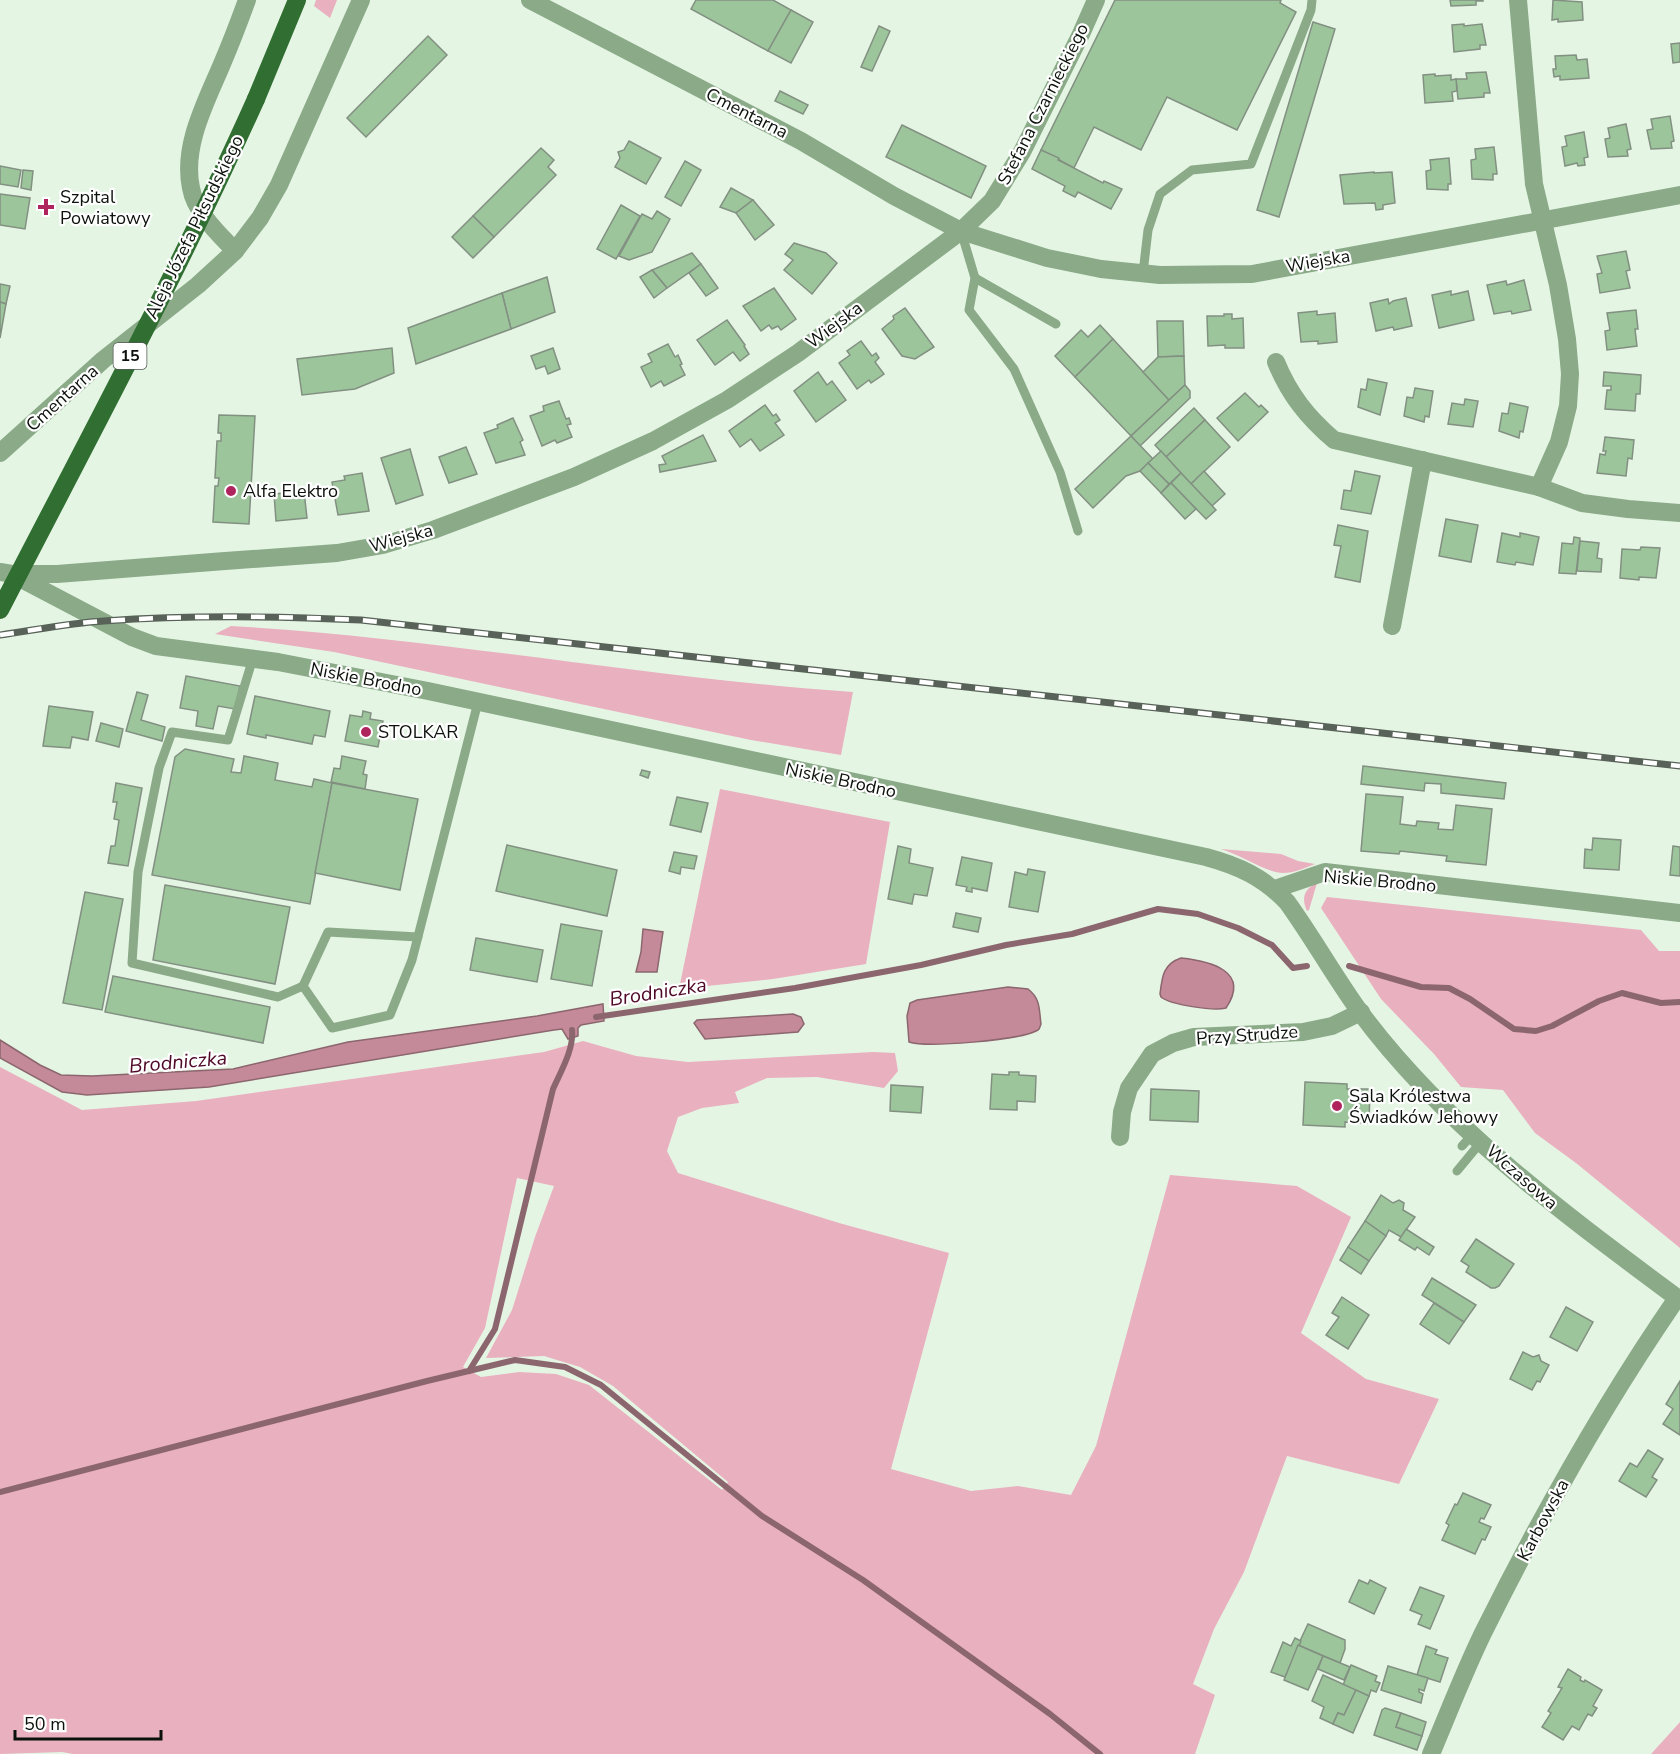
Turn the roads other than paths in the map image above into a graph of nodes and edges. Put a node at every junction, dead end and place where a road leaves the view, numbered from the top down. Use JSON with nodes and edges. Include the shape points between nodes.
{"nodes":[{"id":1,"x":248,"y":0,"type":"edge"},
{"id":2,"x":297,"y":0,"type":"edge"},
{"id":3,"x":361,"y":0,"type":"edge"},
{"id":4,"x":530,"y":0,"type":"edge"},
{"id":5,"x":1096,"y":0,"type":"edge"},
{"id":6,"x":1312,"y":0,"type":"edge"},
{"id":7,"x":1518,"y":0,"type":"edge"},
{"id":8,"x":1680,"y":195,"type":"edge"},
{"id":9,"x":1542,"y":220,"type":"junction"},
{"id":10,"x":961,"y":231,"type":"junction"},
{"id":11,"x":235,"y":251,"type":"junction"},
{"id":12,"x":1143,"y":273,"type":"junction"},
{"id":13,"x":975,"y":278,"type":"junction"},
{"id":14,"x":1056,"y":324,"type":"dead end"},
{"id":15,"x":1276,"y":363,"type":"dead end"},
{"id":16,"x":0,"y":453,"type":"edge"},
{"id":17,"x":1423,"y":460,"type":"junction"},
{"id":18,"x":1539,"y":487,"type":"junction"},
{"id":19,"x":1680,"y":513,"type":"edge"},
{"id":20,"x":1078,"y":531,"type":"dead end"},
{"id":21,"x":6,"y":573,"type":"edge"},
{"id":22,"x":0,"y":610,"type":"edge"},
{"id":23,"x":1392,"y":627,"type":"dead end"},
{"id":24,"x":254,"y":658,"type":"junction"},
{"id":25,"x":478,"y":702,"type":"junction"},
{"id":26,"x":1275,"y":889,"type":"junction"},
{"id":27,"x":1680,"y":913,"type":"edge"},
{"id":28,"x":418,"y":938,"type":"junction"},
{"id":29,"x":303,"y":986,"type":"junction"},
{"id":30,"x":1361,"y":1012,"type":"junction"},
{"id":31,"x":1120,"y":1137,"type":"dead end"},
{"id":32,"x":1472,"y":1141,"type":"junction"},
{"id":33,"x":1457,"y":1171,"type":"dead end"},
{"id":34,"x":1678,"y":1299,"type":"edge"},
{"id":35,"x":1431,"y":1754,"type":"edge"}],
"edges":[{"from":1,"to":11,"type":"street","via":[[203,107],[189,163],[191,189],[204,216]]},
{"from":2,"to":22,"type":"main road","name":"Aleja Józefa Piłsudskiego","number":"15","bridge":true,"via":[[229,159]]},
{"from":3,"to":11,"type":"street","name":"Cmentarna","via":[[279,185]]},
{"from":4,"to":10,"type":"street","name":"Cmentarna","via":[[801,141]]},
{"from":5,"to":10,"type":"street","name":"Stefana Czarnieckiego","via":[[1008,176],[992,201]]},
{"from":6,"to":12,"type":"lane","via":[[1251,164],[1192,170],[1160,194],[1148,230]]},
{"from":7,"to":9,"type":"street","via":[[1534,184]]},
{"from":8,"to":9,"type":"street","name":"Wiejska"},
{"from":9,"to":12,"type":"street","name":"Wiejska","via":[[1252,274]]},
{"from":9,"to":18,"type":"street","via":[[1568,339],[1570,374],[1568,406]]},
{"from":10,"to":12,"type":"street","name":"Wiejska","via":[[1047,258]]},
{"from":10,"to":13,"type":"lane"},
{"from":10,"to":21,"type":"street","name":"Wiejska","via":[[798,353],[727,400],[653,441],[574,477],[433,530],[383,545],[337,552],[57,573]]},
{"from":11,"to":16,"type":"street","name":"Cmentarna","via":[[103,360]]},
{"from":13,"to":14,"type":"lane"},
{"from":13,"to":20,"type":"lane","via":[[969,310],[1014,369],[1060,472]]},
{"from":15,"to":17,"type":"street","via":[[1287,388],[1334,440]]},
{"from":17,"to":18,"type":"street"},
{"from":17,"to":23,"type":"street"},
{"from":18,"to":19,"type":"street","via":[[1582,502]]},
{"from":21,"to":24,"type":"street","name":"Niskie Brodno","via":[[156,646]]},
{"from":24,"to":25,"type":"street","name":"Niskie Brodno"},
{"from":24,"to":29,"type":"lane","via":[[228,741],[172,732],[159,768],[138,872],[132,963],[278,997]]},
{"from":25,"to":26,"type":"street","name":"Niskie Brodno","via":[[1206,856],[1234,864]]},
{"from":25,"to":28,"type":"lane"},
{"from":26,"to":27,"type":"street","name":"Niskie Brodno","via":[[1325,872]]},
{"from":26,"to":30,"type":"street","name":"Wczasowa"},
{"from":28,"to":29,"type":"lane","via":[[328,932]]},
{"from":28,"to":29,"type":"lane","via":[[390,1015],[333,1028]]},
{"from":30,"to":31,"type":"street","name":"Przy Strudze","via":[[1332,1026],[1303,1032],[1194,1037],[1173,1043],[1152,1054],[1129,1088]]},
{"from":30,"to":32,"type":"street","name":"Wczasowa"},
{"from":32,"to":33,"type":"lane"},
{"from":32,"to":34,"type":"street","name":"Wczasowa"},
{"from":34,"to":35,"type":"street","name":"Karbowska","via":[[1644,1347],[1557,1492],[1482,1634]]}]}
